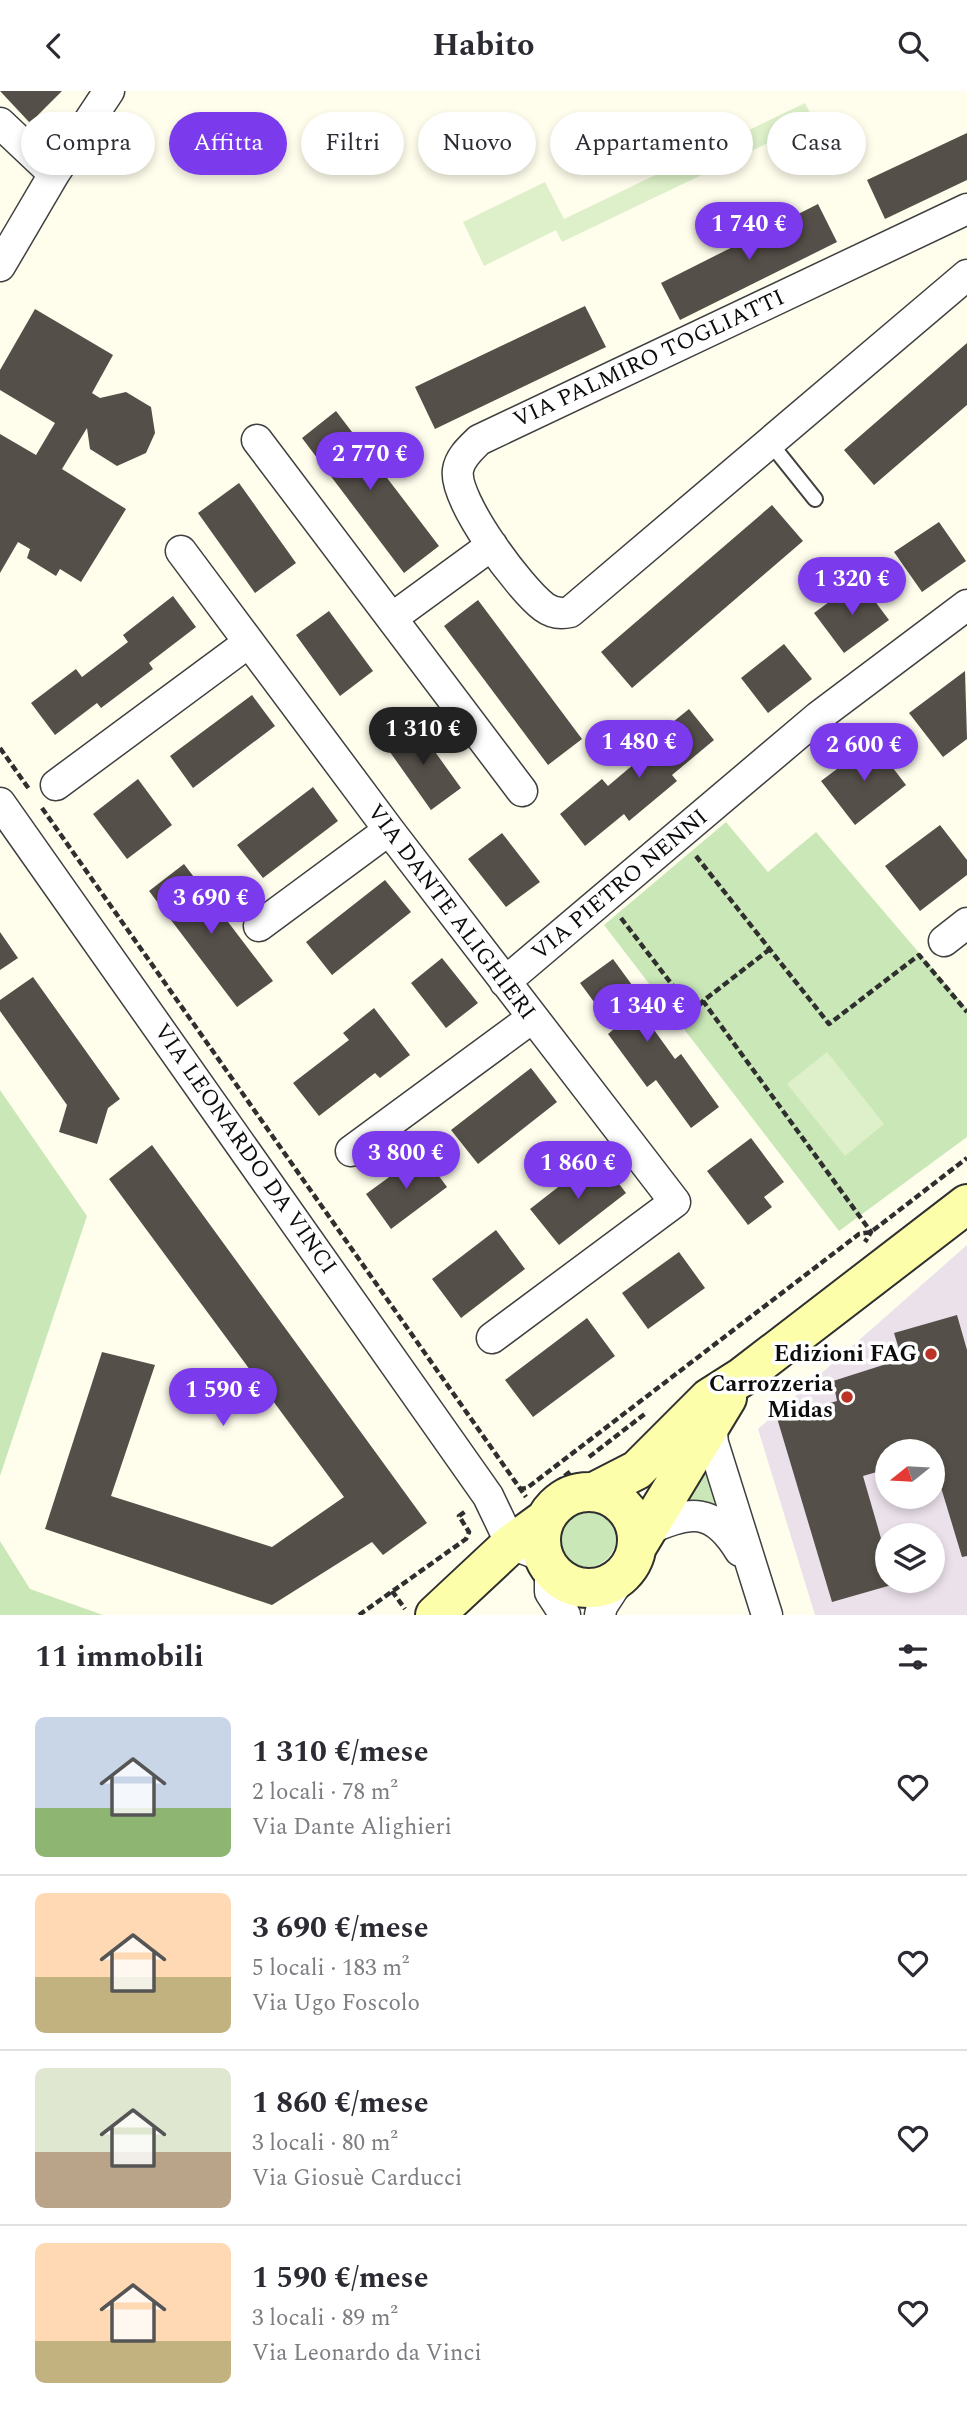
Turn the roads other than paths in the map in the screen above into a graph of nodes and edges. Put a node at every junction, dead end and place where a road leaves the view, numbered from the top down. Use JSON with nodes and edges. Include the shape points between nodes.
{"nodes":[{"id":1,"x":109,"y":91,"type":"edge"},
{"id":2,"x":95,"y":112,"type":"edge"},
{"id":3,"x":0,"y":123,"type":"edge"},
{"id":4,"x":21,"y":143,"type":"edge"},
{"id":5,"x":53,"y":175,"type":"edge"},
{"id":6,"x":967,"y":209,"type":"edge"},
{"id":7,"x":0,"y":265,"type":"edge"},
{"id":8,"x":967,"y":275,"type":"edge"},
{"id":9,"x":257,"y":440,"type":"dead end"},
{"id":10,"x":771,"y":444,"type":"junction"},
{"id":11,"x":816,"y":499,"type":"dead end"},
{"id":12,"x":492,"y":545,"type":"junction"},
{"id":13,"x":181,"y":551,"type":"dead end"},
{"id":14,"x":967,"y":605,"type":"edge"},
{"id":15,"x":392,"y":618,"type":"junction"},
{"id":16,"x":248,"y":643,"type":"junction"},
{"id":17,"x":522,"y":791,"type":"dead end"},
{"id":18,"x":43,"y":795,"type":"road end"},
{"id":19,"x":0,"y":803,"type":"edge"},
{"id":20,"x":389,"y":830,"type":"junction"},
{"id":21,"x":967,"y":923,"type":"edge"},
{"id":22,"x":259,"y":926,"type":"dead end"},
{"id":23,"x":944,"y":941,"type":"dead end"},
{"id":24,"x":505,"y":982,"type":"junction"},
{"id":25,"x":532,"y":1018,"type":"junction"},
{"id":26,"x":351,"y":1151,"type":"dead end"},
{"id":27,"x":967,"y":1204,"type":"edge"},
{"id":28,"x":492,"y":1338,"type":"dead end"},
{"id":29,"x":742,"y":1377,"type":"junction"},
{"id":30,"x":711,"y":1423,"type":"junction"},
{"id":31,"x":596,"y":1491,"type":"junction"},
{"id":32,"x":488,"y":1496,"type":"junction"},
{"id":33,"x":541,"y":1545,"type":"junction"},
{"id":34,"x":635,"y":1550,"type":"junction"},
{"id":35,"x":752,"y":1570,"type":"junction"},
{"id":36,"x":442,"y":1609,"type":"edge"},
{"id":37,"x":565,"y":1615,"type":"edge"},
{"id":38,"x":600,"y":1615,"type":"edge"},
{"id":39,"x":767,"y":1615,"type":"edge"}],
"edges":[{"from":1,"to":2,"type":"street"},
{"from":3,"to":4,"type":"street"},
{"from":5,"to":7,"type":"street"},
{"from":6,"to":12,"type":"street","name":"VIA PALMIRO TOGLIATTI","via":[[479,440],[464,455],[458,471],[460,491]]},
{"from":8,"to":10,"type":"street","name":"VIA PALMIRO TOGLIATTI"},
{"from":9,"to":15,"type":"street"},
{"from":10,"to":11,"type":"lane"},
{"from":10,"to":12,"type":"street","name":"VIA PALMIRO TOGLIATTI","via":[[570,612],[560,614],[545,608]]},
{"from":12,"to":15,"type":"street"},
{"from":13,"to":16,"type":"street","name":"VIA DANTE ALIGHIERI"},
{"from":14,"to":24,"type":"street","name":"VIA PIETRO NENNI","via":[[818,717]]},
{"from":15,"to":17,"type":"street"},
{"from":16,"to":18,"type":"street"},
{"from":16,"to":20,"type":"street","name":"VIA DANTE ALIGHIERI"},
{"from":19,"to":32,"type":"street","name":"VIA LEONARDO DA VINCI"},
{"from":20,"to":22,"type":"street"},
{"from":20,"to":24,"type":"street","name":"VIA DANTE ALIGHIERI"},
{"from":21,"to":23,"type":"street"},
{"from":24,"to":25,"type":"street","name":"VIA DANTE ALIGHIERI"},
{"from":25,"to":26,"type":"street"},
{"from":25,"to":28,"type":"street","name":"VIA DANTE ALIGHIERI","via":[[674,1202]]},
{"from":27,"to":29,"type":"main road"},
{"from":29,"to":30,"type":"main road"},
{"from":29,"to":31,"type":"main road","via":[[709,1398],[637,1470]]},
{"from":30,"to":34,"type":"main road"},
{"from":30,"to":35,"type":"street"},
{"from":31,"to":33,"type":"main road","via":[[575,1492],[557,1503]]},
{"from":31,"to":34,"type":"main road","via":[[610,1495],[628,1510],[637,1530]]},
{"from":32,"to":33,"type":"street"},
{"from":32,"to":33,"type":"street","via":[[519,1515]]},
{"from":33,"to":34,"type":"main road","via":[[562,1581],[578,1587],[608,1585]]},
{"from":33,"to":36,"type":"main road"},
{"from":33,"to":37,"type":"street","via":[[550,1592]]},
{"from":34,"to":35,"type":"street","via":[[673,1518],[708,1517],[726,1529]]},
{"from":34,"to":38,"type":"street"},
{"from":35,"to":39,"type":"street"}]}
